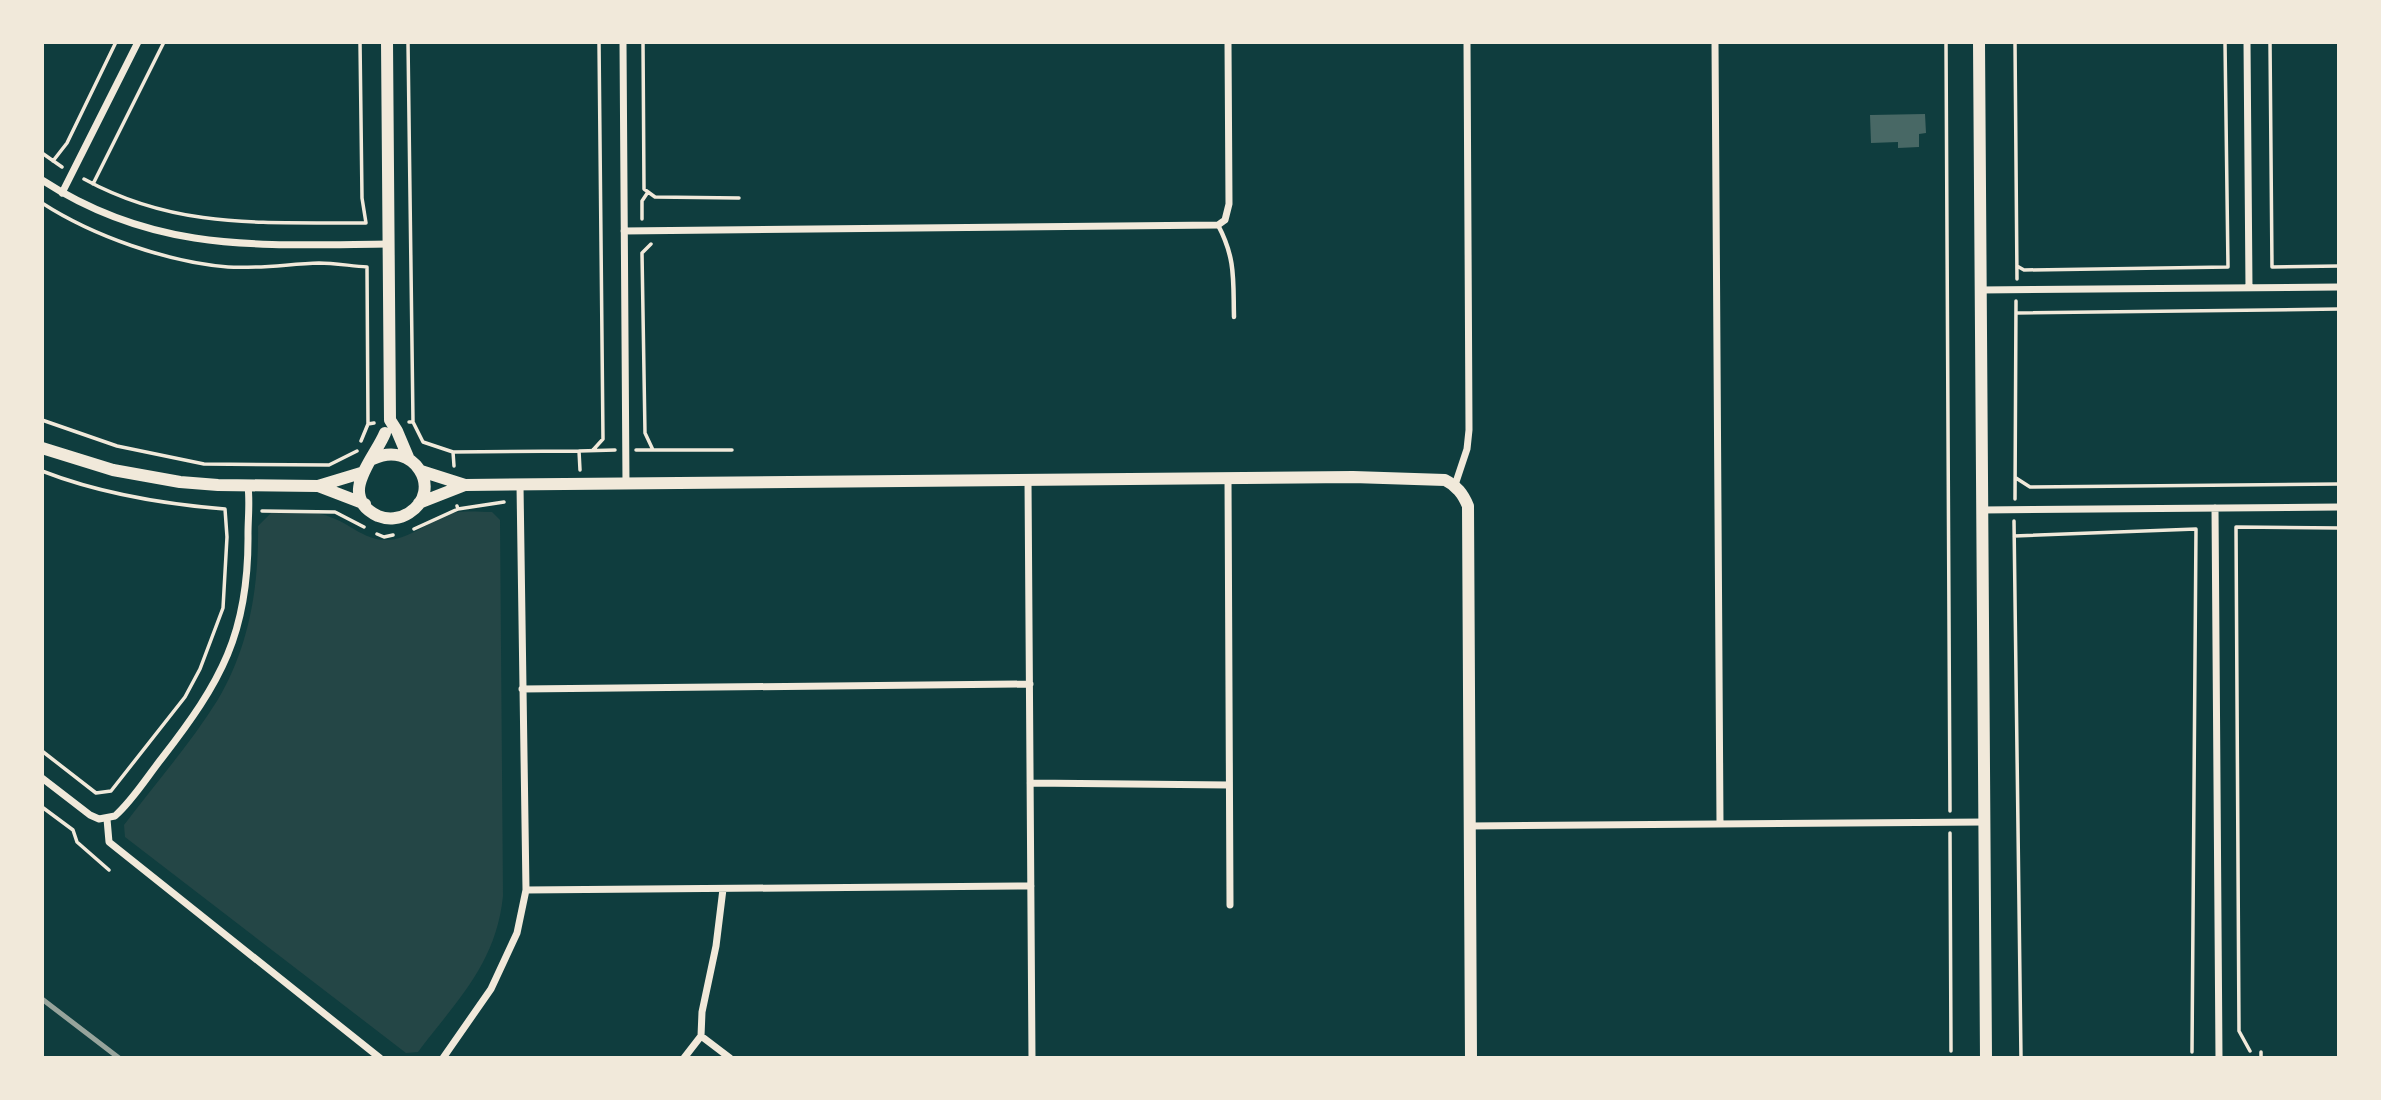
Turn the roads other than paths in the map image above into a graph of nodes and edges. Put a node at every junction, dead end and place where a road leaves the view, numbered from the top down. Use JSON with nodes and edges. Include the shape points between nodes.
{"nodes":[{"id":1,"x":138,"y":42,"type":"edge"},
{"id":2,"x":387,"y":42,"type":"edge"},
{"id":3,"x":623,"y":42,"type":"edge"},
{"id":4,"x":1228,"y":42,"type":"edge"},
{"id":5,"x":1467,"y":42,"type":"edge"},
{"id":6,"x":1715,"y":42,"type":"edge"},
{"id":7,"x":1979,"y":42,"type":"edge"},
{"id":8,"x":2247,"y":42,"type":"edge"},
{"id":9,"x":42,"y":180,"type":"edge"},
{"id":10,"x":62,"y":193,"type":"junction"},
{"id":11,"x":1218,"y":225,"type":"junction"},
{"id":12,"x":624,"y":231,"type":"junction"},
{"id":13,"x":389,"y":244,"type":"junction"},
{"id":14,"x":2339,"y":287,"type":"edge"},
{"id":15,"x":2249,"y":288,"type":"junction"},
{"id":16,"x":1980,"y":290,"type":"junction"},
{"id":17,"x":1234,"y":317,"type":"dead end"},
{"id":18,"x":387,"y":426,"type":"junction"},
{"id":19,"x":42,"y":447,"type":"edge"},
{"id":20,"x":408,"y":457,"type":"junction"},
{"id":21,"x":373,"y":459,"type":"junction"},
{"id":22,"x":421,"y":471,"type":"junction"},
{"id":23,"x":361,"y":473,"type":"junction"},
{"id":24,"x":1228,"y":478,"type":"junction"},
{"id":25,"x":1028,"y":480,"type":"junction"},
{"id":26,"x":626,"y":484,"type":"junction"},
{"id":27,"x":465,"y":485,"type":"junction"},
{"id":28,"x":520,"y":485,"type":"junction"},
{"id":29,"x":1455,"y":485,"type":"junction"},
{"id":30,"x":248,"y":486,"type":"junction"},
{"id":31,"x":318,"y":486,"type":"junction"},
{"id":32,"x":419,"y":503,"type":"junction"},
{"id":33,"x":365,"y":504,"type":"junction"},
{"id":34,"x":2339,"y":507,"type":"edge"},
{"id":35,"x":2215,"y":508,"type":"junction"},
{"id":36,"x":1982,"y":510,"type":"junction"},
{"id":37,"x":1030,"y":684,"type":"junction"},
{"id":38,"x":522,"y":689,"type":"junction"},
{"id":39,"x":42,"y":778,"type":"edge"},
{"id":40,"x":1030,"y":783,"type":"junction"},
{"id":41,"x":1230,"y":785,"type":"junction"},
{"id":42,"x":107,"y":819,"type":"junction"},
{"id":43,"x":1985,"y":822,"type":"junction"},
{"id":44,"x":1720,"y":824,"type":"junction"},
{"id":45,"x":1469,"y":826,"type":"junction"},
{"id":46,"x":1031,"y":886,"type":"junction"},
{"id":47,"x":723,"y":889,"type":"junction"},
{"id":48,"x":526,"y":890,"type":"junction"},
{"id":49,"x":1230,"y":905,"type":"dead end"},
{"id":50,"x":701,"y":1036,"type":"junction"},
{"id":51,"x":380,"y":1058,"type":"edge"},
{"id":52,"x":443,"y":1058,"type":"edge"},
{"id":53,"x":684,"y":1058,"type":"edge"},
{"id":54,"x":730,"y":1058,"type":"edge"},
{"id":55,"x":1032,"y":1058,"type":"edge"},
{"id":56,"x":1471,"y":1058,"type":"edge"},
{"id":57,"x":1986,"y":1058,"type":"edge"},
{"id":58,"x":2219,"y":1058,"type":"edge"}],
"edges":[{"from":1,"to":10,"type":"street"},
{"from":2,"to":13,"type":"street"},
{"from":3,"to":12,"type":"street"},
{"from":4,"to":11,"type":"street","via":[[1229,204],[1225,220]]},
{"from":5,"to":29,"type":"street","via":[[1469,430]]},
{"from":6,"to":44,"type":"street"},
{"from":7,"to":16,"type":"street"},
{"from":8,"to":15,"type":"street"},
{"from":9,"to":10,"type":"street"},
{"from":10,"to":13,"type":"street","via":[[113,218],[197,240]]},
{"from":11,"to":12,"type":"street"},
{"from":11,"to":17,"type":"lane","via":[[1233,260]]},
{"from":12,"to":26,"type":"street"},
{"from":13,"to":18,"type":"street"},
{"from":14,"to":15,"type":"street"},
{"from":15,"to":16,"type":"street"},
{"from":16,"to":36,"type":"street"},
{"from":18,"to":20,"type":"street"},
{"from":18,"to":21,"type":"street"},
{"from":19,"to":30,"type":"street","via":[[147,477]]},
{"from":20,"to":21,"type":"street","via":[[390,453]]},
{"from":20,"to":22,"type":"street"},
{"from":21,"to":23,"type":"street"},
{"from":22,"to":27,"type":"street"},
{"from":22,"to":32,"type":"street","via":[[424,490]]},
{"from":23,"to":31,"type":"street"},
{"from":23,"to":33,"type":"street","via":[[359,492]]},
{"from":24,"to":25,"type":"street"},
{"from":24,"to":29,"type":"street","via":[[1434,478]]},
{"from":24,"to":41,"type":"street"},
{"from":25,"to":26,"type":"street"},
{"from":25,"to":37,"type":"street"},
{"from":26,"to":28,"type":"street"},
{"from":27,"to":28,"type":"street"},
{"from":27,"to":32,"type":"street"},
{"from":28,"to":38,"type":"street"},
{"from":29,"to":45,"type":"street","via":[[1468,506]]},
{"from":30,"to":31,"type":"street"},
{"from":30,"to":42,"type":"street","via":[[246,587],[225,662],[188,724],[121,811]]},
{"from":31,"to":33,"type":"street"},
{"from":32,"to":33,"type":"street","via":[[410,513],[393,519],[374,514]]},
{"from":34,"to":35,"type":"street"},
{"from":35,"to":36,"type":"street"},
{"from":35,"to":58,"type":"street"},
{"from":36,"to":43,"type":"street"},
{"from":37,"to":38,"type":"street"},
{"from":37,"to":40,"type":"street"},
{"from":38,"to":48,"type":"street"},
{"from":39,"to":42,"type":"street","via":[[90,815]]},
{"from":40,"to":41,"type":"street"},
{"from":40,"to":46,"type":"street"},
{"from":41,"to":49,"type":"street"},
{"from":42,"to":51,"type":"street","via":[[109,842]]},
{"from":43,"to":44,"type":"street"},
{"from":43,"to":57,"type":"street"},
{"from":44,"to":45,"type":"street"},
{"from":45,"to":56,"type":"street"},
{"from":46,"to":47,"type":"street"},
{"from":46,"to":55,"type":"street"},
{"from":47,"to":48,"type":"street"},
{"from":47,"to":50,"type":"street"},
{"from":48,"to":52,"type":"street","via":[[517,933],[491,989]]},
{"from":50,"to":53,"type":"street"},
{"from":50,"to":54,"type":"street"}]}
